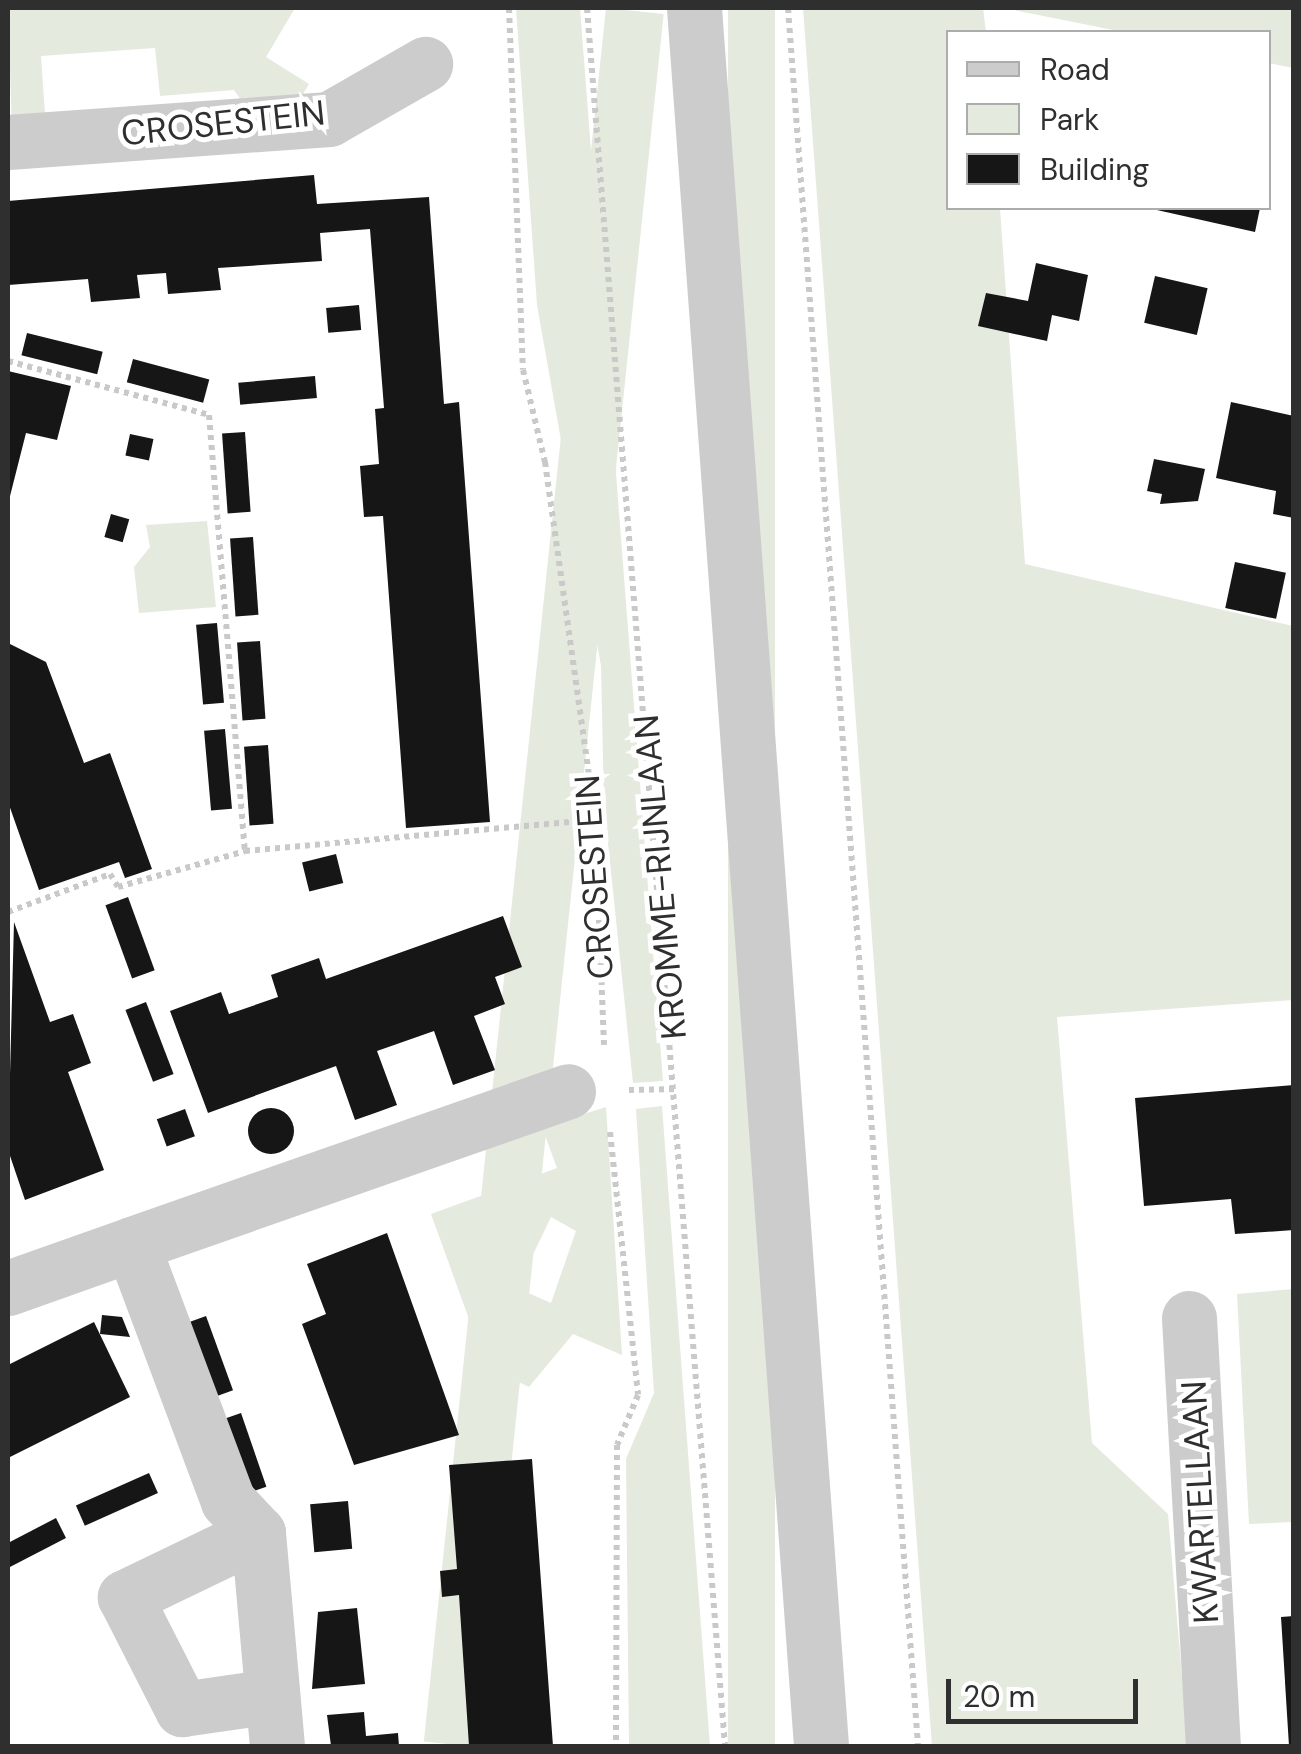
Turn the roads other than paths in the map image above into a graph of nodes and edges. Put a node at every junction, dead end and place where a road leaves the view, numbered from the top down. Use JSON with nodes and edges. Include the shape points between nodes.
{"nodes":[{"id":1,"x":694,"y":8,"type":"edge"},
{"id":2,"x":425,"y":64,"type":"dead end"},
{"id":3,"x":8,"y":142,"type":"edge"},
{"id":4,"x":588,"y":1100,"type":"road end"},
{"id":5,"x":132,"y":1244,"type":"junction"},
{"id":6,"x":8,"y":1288,"type":"edge"},
{"id":7,"x":1189,"y":1318,"type":"dead end"},
{"id":8,"x":258,"y":1533,"type":"junction"},
{"id":9,"x":275,"y":1721,"type":"edge"},
{"id":10,"x":821,"y":1746,"type":"edge"},
{"id":11,"x":1214,"y":1746,"type":"edge"}],
"edges":[{"from":1,"to":10,"type":"street"},
{"from":2,"to":3,"type":"street","name":"CROSESTEIN","via":[[329,119]]},
{"from":4,"to":5,"type":"street"},
{"from":5,"to":6,"type":"street"},
{"from":5,"to":8,"type":"street","via":[[228,1501]]},
{"from":7,"to":11,"type":"street","name":"KWARTELLAAN"},
{"from":8,"to":9,"type":"street"},
{"from":8,"to":9,"type":"street","via":[[125,1597],[182,1709]]}]}
